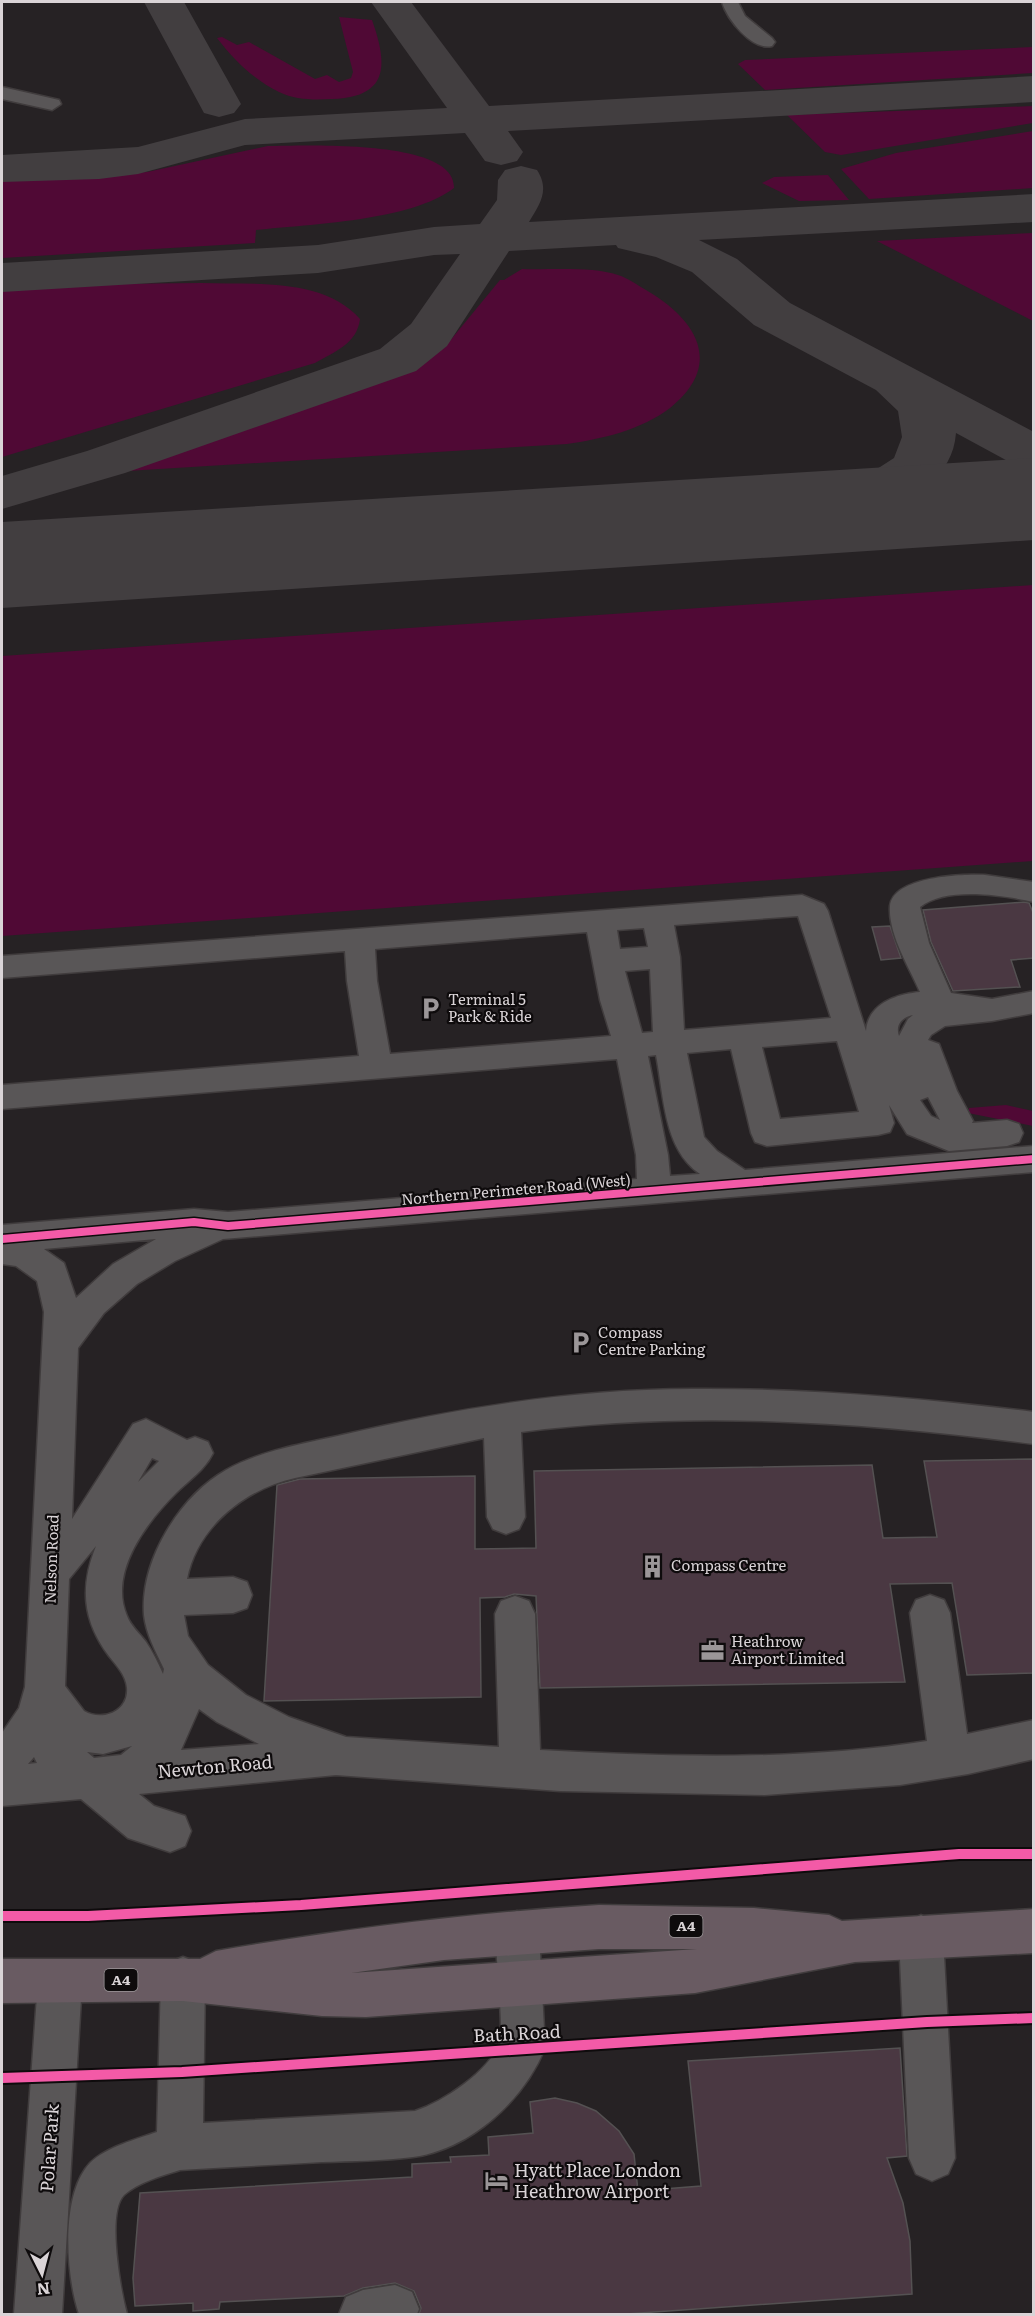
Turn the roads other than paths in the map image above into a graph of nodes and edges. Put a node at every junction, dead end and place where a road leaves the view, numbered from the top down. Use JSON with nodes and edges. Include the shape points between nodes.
{"nodes":[{"id":1,"x":730,"y":2,"type":"edge"},
{"id":2,"x":766,"y":42,"type":"dead end"},
{"id":3,"x":2,"y":93,"type":"edge"},
{"id":4,"x":52,"y":104,"type":"dead end"},
{"id":5,"x":1034,"y":891,"type":"edge"},
{"id":6,"x":657,"y":916,"type":"junction"},
{"id":7,"x":600,"y":921,"type":"junction"},
{"id":8,"x":359,"y":940,"type":"junction"},
{"id":9,"x":665,"y":957,"type":"junction"},
{"id":10,"x":609,"y":961,"type":"junction"},
{"id":11,"x":2,"y":967,"type":"edge"},
{"id":12,"x":666,"y":996,"type":"junction"},
{"id":13,"x":615,"y":1000,"type":"junction"},
{"id":14,"x":1034,"y":1002,"type":"edge"},
{"id":15,"x":939,"y":1003,"type":"junction"},
{"id":16,"x":984,"y":1011,"type":"junction"},
{"id":17,"x":850,"y":1028,"type":"junction"},
{"id":18,"x":744,"y":1037,"type":"junction"},
{"id":19,"x":669,"y":1043,"type":"junction"},
{"id":20,"x":630,"y":1046,"type":"junction"},
{"id":21,"x":377,"y":1067,"type":"junction"},
{"id":22,"x":2,"y":1097,"type":"edge"},
{"id":23,"x":1020,"y":1135,"type":"edge"},
{"id":24,"x":1034,"y":1159,"type":"edge"},
{"id":25,"x":741,"y":1184,"type":"junction"},
{"id":26,"x":654,"y":1192,"type":"junction"},
{"id":27,"x":228,"y":1226,"type":"junction"},
{"id":28,"x":2,"y":1239,"type":"edge"},
{"id":29,"x":2,"y":1250,"type":"edge"},
{"id":30,"x":62,"y":1343,"type":"junction"},
{"id":31,"x":502,"y":1420,"type":"junction"},
{"id":32,"x":1034,"y":1428,"type":"edge"},
{"id":33,"x":506,"y":1517,"type":"dead end"},
{"id":34,"x":52,"y":1571,"type":"junction"},
{"id":35,"x":233,"y":1595,"type":"dead end"},
{"id":36,"x":165,"y":1598,"type":"junction"},
{"id":37,"x":930,"y":1612,"type":"dead end"},
{"id":38,"x":515,"y":1614,"type":"dead end"},
{"id":39,"x":184,"y":1665,"type":"junction"},
{"id":40,"x":45,"y":1687,"type":"junction"},
{"id":41,"x":1034,"y":1739,"type":"edge"},
{"id":42,"x":339,"y":1756,"type":"junction"},
{"id":43,"x":950,"y":1756,"type":"junction"},
{"id":44,"x":2,"y":1761,"type":"edge"},
{"id":45,"x":520,"y":1768,"type":"junction"},
{"id":46,"x":110,"y":1776,"type":"junction"},
{"id":47,"x":2,"y":1786,"type":"edge"},
{"id":48,"x":170,"y":1831,"type":"dead end"},
{"id":49,"x":1034,"y":1931,"type":"edge"},
{"id":50,"x":517,"y":1933,"type":"junction"},
{"id":51,"x":921,"y":1937,"type":"junction"},
{"id":52,"x":855,"y":1940,"type":"junction"},
{"id":53,"x":183,"y":1979,"type":"junction"},
{"id":54,"x":2,"y":1982,"type":"edge"},
{"id":55,"x":60,"y":1982,"type":"junction"},
{"id":56,"x":520,"y":1984,"type":"junction"},
{"id":57,"x":180,"y":2148,"type":"junction"},
{"id":58,"x":932,"y":2158,"type":"dead end"},
{"id":59,"x":38,"y":2314,"type":"edge"},
{"id":60,"x":103,"y":2314,"type":"edge"}],
"edges":[{"from":1,"to":2,"type":"street","via":[[737,19]]},
{"from":3,"to":4,"type":"street"},
{"from":5,"to":15,"type":"street","via":[[955,885],[912,895],[905,904],[907,923]]},
{"from":6,"to":7,"type":"street"},
{"from":6,"to":9,"type":"street"},
{"from":6,"to":17,"type":"street","via":[[802,905],[813,911]]},
{"from":7,"to":8,"type":"street"},
{"from":7,"to":10,"type":"street"},
{"from":8,"to":11,"type":"street"},
{"from":8,"to":21,"type":"street"},
{"from":9,"to":10,"type":"street"},
{"from":9,"to":12,"type":"street"},
{"from":10,"to":13,"type":"street"},
{"from":12,"to":13,"type":"street"},
{"from":12,"to":19,"type":"street"},
{"from":13,"to":20,"type":"street"},
{"from":14,"to":16,"type":"street"},
{"from":15,"to":16,"type":"street"},
{"from":15,"to":23,"type":"street","via":[[894,1007],[883,1018],[881,1029],[900,1096],[919,1125],[949,1138]]},
{"from":16,"to":23,"type":"street","via":[[938,1015],[919,1027],[909,1046],[922,1095],[931,1109],[957,1121]]},
{"from":17,"to":18,"type":"street"},
{"from":17,"to":18,"type":"street","via":[[878,1123],[767,1133]]},
{"from":18,"to":19,"type":"street"},
{"from":19,"to":20,"type":"street"},
{"from":19,"to":25,"type":"street","via":[[689,1141],[705,1160]]},
{"from":20,"to":21,"type":"street"},
{"from":20,"to":26,"type":"street","via":[[652,1155]]},
{"from":21,"to":22,"type":"street"},
{"from":24,"to":25,"type":"street","name":"Northern Perimeter Road (West)"},
{"from":25,"to":26,"type":"street","name":"Northern Perimeter Road (West)"},
{"from":26,"to":27,"type":"street","name":"Northern Perimeter Road (West)"},
{"from":27,"to":28,"type":"street","name":"Northern Perimeter Road (West)","via":[[194,1222]]},
{"from":27,"to":30,"type":"street","via":[[176,1244],[128,1269],[105,1287]]},
{"from":29,"to":30,"type":"street","name":"Nelson Road","via":[[24,1253],[52,1273],[62,1312]]},
{"from":30,"to":34,"type":"street","name":"Nelson Road"},
{"from":31,"to":32,"type":"street","via":[[690,1404],[832,1410]]},
{"from":31,"to":33,"type":"street"},
{"from":31,"to":36,"type":"street","via":[[369,1444],[258,1472],[226,1491],[198,1518],[169,1568]]},
{"from":34,"to":40,"type":"street","name":"Nelson Road"},
{"from":34,"to":40,"type":"street","via":[[108,1502],[146,1435],[191,1456],[137,1510],[109,1562],[107,1617],[147,1682],[142,1712],[121,1732],[109,1736],[87,1734],[62,1717]]},
{"from":35,"to":36,"type":"street"},
{"from":36,"to":39,"type":"street","via":[[171,1639]]},
{"from":37,"to":43,"type":"street"},
{"from":38,"to":45,"type":"street"},
{"from":39,"to":42,"type":"street","via":[[223,1705],[249,1721]]},
{"from":39,"to":46,"type":"street","via":[[177,1717],[163,1744]]},
{"from":40,"to":44,"type":"street","name":"Nelson Road","via":[[33,1726]]},
{"from":40,"to":46,"type":"street","via":[[45,1728],[50,1748]]},
{"from":41,"to":43,"type":"street"},
{"from":42,"to":45,"type":"street"},
{"from":42,"to":46,"type":"street","name":"Newton Road"},
{"from":43,"to":45,"type":"street","via":[[830,1771],[729,1775],[629,1775]]},
{"from":46,"to":47,"type":"street","name":"Newton Road"},
{"from":46,"to":48,"type":"street","via":[[143,1823]]},
{"from":49,"to":51,"type":"highway","number":"A4"},
{"from":50,"to":52,"type":"highway","number":"A4","via":[[703,1926],[782,1930]]},
{"from":50,"to":53,"type":"highway","number":"A4","via":[[362,1947]]},
{"from":50,"to":56,"type":"street"},
{"from":51,"to":52,"type":"highway","number":"A4"},
{"from":51,"to":58,"type":"street"},
{"from":52,"to":56,"type":"highway","number":"A4","via":[[695,1971]]},
{"from":53,"to":55,"type":"highway","number":"A4"},
{"from":53,"to":56,"type":"highway","number":"A4","via":[[366,1995]]},
{"from":53,"to":57,"type":"street"},
{"from":54,"to":55,"type":"highway","number":"A4"},
{"from":55,"to":59,"type":"street","name":"Polar Park"},
{"from":56,"to":57,"type":"street","via":[[523,2048],[481,2100],[443,2125],[415,2133]]},
{"from":57,"to":60,"type":"street","via":[[138,2164],[122,2188],[115,2206]]}]}
